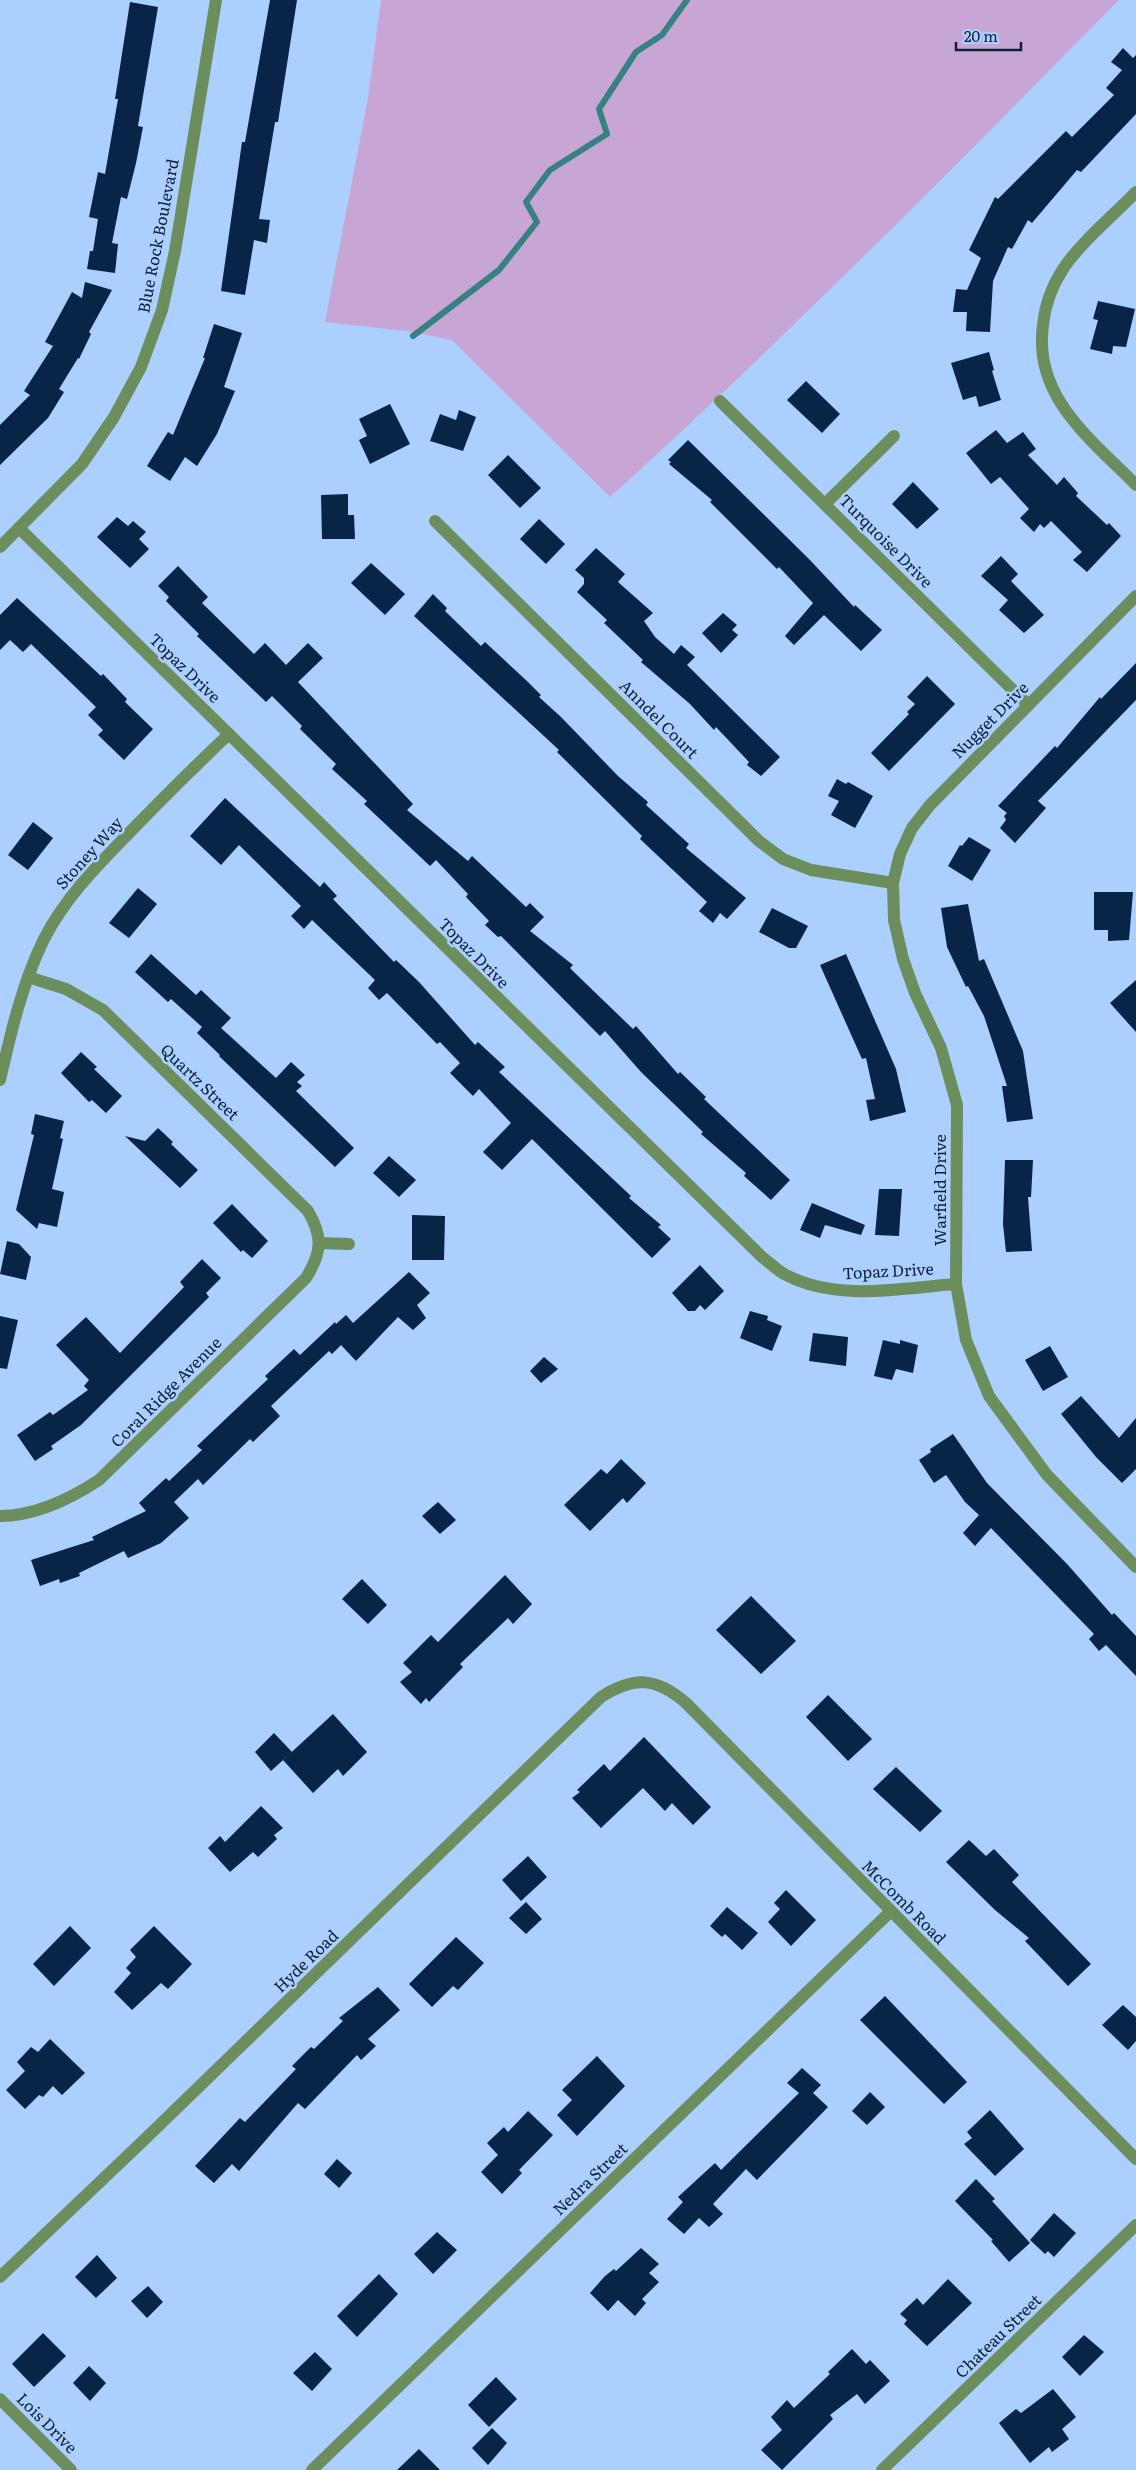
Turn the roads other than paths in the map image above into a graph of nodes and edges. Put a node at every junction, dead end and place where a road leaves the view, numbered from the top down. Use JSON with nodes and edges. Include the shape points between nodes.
{"nodes":[{"id":1,"x":216,"y":0,"type":"edge"},
{"id":2,"x":1136,"y":192,"type":"edge"},
{"id":3,"x":720,"y":401,"type":"dead end"},
{"id":4,"x":894,"y":436,"type":"dead end"},
{"id":5,"x":1136,"y":485,"type":"edge"},
{"id":6,"x":825,"y":504,"type":"junction"},
{"id":7,"x":435,"y":522,"type":"dead end"},
{"id":8,"x":19,"y":528,"type":"junction"},
{"id":9,"x":0,"y":547,"type":"edge"},
{"id":10,"x":1136,"y":596,"type":"edge"},
{"id":11,"x":1028,"y":705,"type":"junction"},
{"id":12,"x":229,"y":734,"type":"junction"},
{"id":13,"x":893,"y":883,"type":"junction"},
{"id":14,"x":28,"y":977,"type":"junction"},
{"id":15,"x":0,"y":1080,"type":"edge"},
{"id":16,"x":320,"y":1244,"type":"junction"},
{"id":17,"x":349,"y":1244,"type":"dead end"},
{"id":18,"x":956,"y":1284,"type":"junction"},
{"id":19,"x":0,"y":1516,"type":"edge"},
{"id":20,"x":1136,"y":1566,"type":"edge"},
{"id":21,"x":642,"y":1681,"type":"joint"},
{"id":22,"x":890,"y":1912,"type":"junction"},
{"id":23,"x":1136,"y":2159,"type":"edge"},
{"id":24,"x":1136,"y":2225,"type":"edge"},
{"id":25,"x":0,"y":2277,"type":"edge"},
{"id":26,"x":0,"y":2399,"type":"edge"},
{"id":27,"x":71,"y":2470,"type":"edge"},
{"id":28,"x":312,"y":2470,"type":"edge"},
{"id":29,"x":882,"y":2470,"type":"edge"}],
"edges":[{"from":1,"to":8,"type":"street","name":"Blue Rock Boulevard","via":[[175,251],[162,310],[141,367],[114,417],[82,464]]},
{"from":2,"to":5,"type":"street","via":[[1063,268],[1051,291],[1040,342],[1050,386],[1062,406]]},
{"from":3,"to":6,"type":"street","name":"Turquoise Drive"},
{"from":4,"to":6,"type":"street"},
{"from":6,"to":11,"type":"street","name":"Turquoise Drive"},
{"from":7,"to":13,"type":"street","name":"Anndel Court","via":[[759,841],[783,859],[811,870]]},
{"from":8,"to":9,"type":"street","name":"Blue Rock Boulevard"},
{"from":8,"to":12,"type":"street","name":"Topaz Drive"},
{"from":10,"to":11,"type":"street","name":"Nugget Drive"},
{"from":11,"to":13,"type":"street","name":"Nugget Drive","via":[[930,805],[912,828],[900,854]]},
{"from":12,"to":14,"type":"street","name":"Stoney Way","via":[[82,882],[44,939]]},
{"from":12,"to":18,"type":"street","name":"Topaz Drive","via":[[762,1257],[786,1275],[842,1291]]},
{"from":13,"to":18,"type":"street","name":"Warfield Drive","via":[[894,920],[903,958],[915,993],[941,1048],[956,1105]]},
{"from":14,"to":15,"type":"street","name":"Stoney Way","via":[[14,1018]]},
{"from":14,"to":16,"type":"street","name":"Quartz Street","via":[[66,989],[103,1010],[308,1211],[317,1226]]},
{"from":16,"to":17,"type":"street"},
{"from":16,"to":19,"type":"street","name":"Coral Ridge Avenue","via":[[316,1262],[306,1278],[99,1480],[44,1508]]},
{"from":18,"to":20,"type":"street","name":"Warfield Drive","via":[[966,1340],[989,1396],[1047,1475]]},
{"from":21,"to":22,"type":"street","name":"McComb Road","via":[[665,1688],[686,1703]]},
{"from":21,"to":25,"type":"street","name":"Hyde Road","via":[[619,1686],[601,1697]]},
{"from":22,"to":23,"type":"street","name":"McComb Road"},
{"from":22,"to":28,"type":"street","name":"Nedra Street"},
{"from":24,"to":29,"type":"street","name":"Chateau Street"},
{"from":26,"to":27,"type":"street","name":"Lois Drive"}]}
